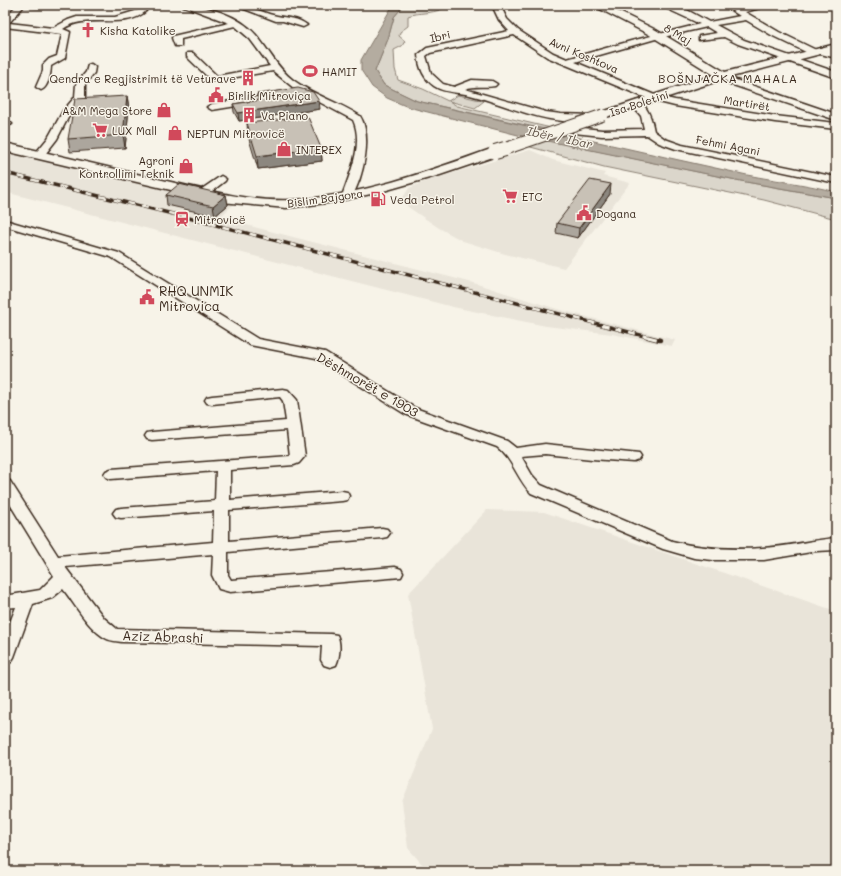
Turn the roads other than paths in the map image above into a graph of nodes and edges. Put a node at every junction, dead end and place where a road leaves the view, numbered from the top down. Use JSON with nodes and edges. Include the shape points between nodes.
{"nodes":[{"id":1,"x":21,"y":5,"type":"edge"},
{"id":2,"x":27,"y":5,"type":"edge"},
{"id":3,"x":185,"y":5,"type":"edge"},
{"id":4,"x":238,"y":5,"type":"edge"},
{"id":5,"x":496,"y":5,"type":"edge"},
{"id":6,"x":597,"y":5,"type":"edge"},
{"id":7,"x":663,"y":5,"type":"edge"},
{"id":8,"x":727,"y":5,"type":"edge"},
{"id":9,"x":767,"y":5,"type":"edge"},
{"id":10,"x":43,"y":6,"type":"dead end"},
{"id":11,"x":142,"y":11,"type":"dead end"},
{"id":12,"x":739,"y":11,"type":"junction"},
{"id":13,"x":748,"y":17,"type":"junction"},
{"id":14,"x":116,"y":19,"type":"junction"},
{"id":15,"x":5,"y":23,"type":"edge"},
{"id":16,"x":235,"y":24,"type":"junction"},
{"id":17,"x":707,"y":24,"type":"junction"},
{"id":18,"x":303,"y":25,"type":"dead end"},
{"id":19,"x":122,"y":28,"type":"dead end"},
{"id":20,"x":56,"y":30,"type":"junction"},
{"id":21,"x":515,"y":32,"type":"junction"},
{"id":22,"x":725,"y":34,"type":"junction"},
{"id":23,"x":657,"y":36,"type":"junction"},
{"id":24,"x":702,"y":38,"type":"dead end"},
{"id":25,"x":178,"y":44,"type":"dead end"},
{"id":26,"x":836,"y":47,"type":"edge"},
{"id":27,"x":817,"y":52,"type":"junction"},
{"id":28,"x":190,"y":55,"type":"dead end"},
{"id":29,"x":836,"y":55,"type":"edge"},
{"id":30,"x":791,"y":58,"type":"junction"},
{"id":31,"x":567,"y":62,"type":"junction"},
{"id":32,"x":91,"y":67,"type":"dead end"},
{"id":33,"x":276,"y":68,"type":"junction"},
{"id":34,"x":836,"y":74,"type":"edge"},
{"id":35,"x":723,"y":76,"type":"junction"},
{"id":36,"x":492,"y":84,"type":"dead end"},
{"id":37,"x":41,"y":86,"type":"dead end"},
{"id":38,"x":454,"y":89,"type":"junction"},
{"id":39,"x":308,"y":92,"type":"junction"},
{"id":40,"x":517,"y":97,"type":"dead end"},
{"id":41,"x":654,"y":98,"type":"junction"},
{"id":42,"x":506,"y":103,"type":"junction"},
{"id":43,"x":636,"y":104,"type":"junction"},
{"id":44,"x":212,"y":107,"type":"dead end"},
{"id":45,"x":523,"y":108,"type":"junction"},
{"id":46,"x":603,"y":115,"type":"junction"},
{"id":47,"x":836,"y":117,"type":"edge"},
{"id":48,"x":555,"y":126,"type":"dead end"},
{"id":49,"x":836,"y":126,"type":"edge"},
{"id":50,"x":574,"y":130,"type":"dead end"},
{"id":51,"x":649,"y":132,"type":"junction"},
{"id":52,"x":5,"y":147,"type":"edge"},
{"id":53,"x":39,"y":155,"type":"junction"},
{"id":54,"x":221,"y":179,"type":"dead end"},
{"id":55,"x":836,"y":180,"type":"edge"},
{"id":56,"x":203,"y":194,"type":"junction"},
{"id":57,"x":347,"y":196,"type":"junction"},
{"id":58,"x":5,"y":224,"type":"edge"},
{"id":59,"x":212,"y":400,"type":"dead end"},
{"id":60,"x":294,"y":425,"type":"junction"},
{"id":61,"x":152,"y":436,"type":"dead end"},
{"id":62,"x":513,"y":454,"type":"junction"},
{"id":63,"x":634,"y":456,"type":"dead end"},
{"id":64,"x":223,"y":466,"type":"junction"},
{"id":65,"x":111,"y":474,"type":"dead end"},
{"id":66,"x":5,"y":484,"type":"edge"},
{"id":67,"x":342,"y":496,"type":"dead end"},
{"id":68,"x":222,"y":504,"type":"junction"},
{"id":69,"x":122,"y":512,"type":"dead end"},
{"id":70,"x":382,"y":533,"type":"dead end"},
{"id":71,"x":836,"y":544,"type":"edge"},
{"id":72,"x":220,"y":547,"type":"junction"},
{"id":73,"x":59,"y":568,"type":"junction"},
{"id":74,"x":395,"y":573,"type":"dead end"},
{"id":75,"x":27,"y":598,"type":"junction"},
{"id":76,"x":5,"y":602,"type":"edge"},
{"id":77,"x":5,"y":657,"type":"edge"},
{"id":78,"x":330,"y":660,"type":"dead end"}],
"edges":[{"from":1,"to":15,"type":"street"},
{"from":2,"to":10,"type":"street"},
{"from":3,"to":16,"type":"street","via":[[217,15]]},
{"from":4,"to":18,"type":"street"},
{"from":5,"to":21,"type":"street","name":"Avni Koshtova","via":[[503,20]]},
{"from":6,"to":23,"type":"main road","name":"8 Maj"},
{"from":7,"to":17,"type":"street"},
{"from":8,"to":12,"type":"street"},
{"from":9,"to":12,"type":"street"},
{"from":11,"to":14,"type":"street"},
{"from":12,"to":13,"type":"street"},
{"from":13,"to":17,"type":"street"},
{"from":13,"to":27,"type":"street","via":[[776,34]]},
{"from":14,"to":19,"type":"street"},
{"from":14,"to":20,"type":"street","via":[[79,18]]},
{"from":15,"to":20,"type":"street"},
{"from":16,"to":25,"type":"street","via":[[176,38]]},
{"from":16,"to":33,"type":"street","via":[[252,36]]},
{"from":17,"to":22,"type":"street"},
{"from":17,"to":23,"type":"street"},
{"from":20,"to":37,"type":"street","via":[[66,32],[65,44],[61,58],[45,67],[47,72]]},
{"from":21,"to":31,"type":"street","name":"Avni Koshtova","via":[[550,55]]},
{"from":21,"to":38,"type":"street","name":"Ibri","via":[[424,52],[423,62],[428,75],[440,86]]},
{"from":22,"to":24,"type":"street"},
{"from":22,"to":30,"type":"street"},
{"from":23,"to":31,"type":"street"},
{"from":23,"to":35,"type":"main road","name":"8 Maj"},
{"from":26,"to":27,"type":"main road","name":"Isa Boletini"},
{"from":27,"to":29,"type":"street"},
{"from":27,"to":30,"type":"main road","name":"Isa Boletini"},
{"from":28,"to":33,"type":"street","via":[[214,79]]},
{"from":30,"to":34,"type":"street"},
{"from":30,"to":35,"type":"main road","name":"Isa Boletini"},
{"from":31,"to":41,"type":"street","name":"Avni Koshtova"},
{"from":32,"to":53,"type":"street","via":[[90,74],[79,86],[80,98],[66,113],[52,140]]},
{"from":33,"to":39,"type":"street","via":[[290,82]]},
{"from":35,"to":41,"type":"main road","name":"Isa Boletini"},
{"from":35,"to":47,"type":"street","via":[[733,82]]},
{"from":36,"to":38,"type":"street","via":[[472,83]]},
{"from":38,"to":42,"type":"street","name":"Ibri"},
{"from":39,"to":44,"type":"street"},
{"from":39,"to":57,"type":"street","via":[[351,114],[360,123],[360,154]]},
{"from":40,"to":42,"type":"street"},
{"from":41,"to":43,"type":"main road","name":"Isa Boletini"},
{"from":41,"to":49,"type":"street","name":"Martirët","via":[[775,120]]},
{"from":42,"to":45,"type":"street","name":"Ibri"},
{"from":43,"to":46,"type":"main road","name":"Isa Boletini"},
{"from":43,"to":51,"type":"street","via":[[646,116]]},
{"from":45,"to":46,"type":"street","name":"Ibri","via":[[566,119]]},
{"from":45,"to":48,"type":"street","name":"Ibri","via":[[524,117]]},
{"from":46,"to":57,"type":"main road","name":"Bislim Bajgora","bridge":true,"via":[[422,178]]},
{"from":50,"to":51,"type":"street","via":[[625,134]]},
{"from":51,"to":55,"type":"street","name":"Fehmi Agani","via":[[662,141],[680,147]]},
{"from":52,"to":53,"type":"main road","name":"Bislim Bajgora"},
{"from":53,"to":56,"type":"main road","name":"Bislim Bajgora"},
{"from":54,"to":56,"type":"street"},
{"from":56,"to":57,"type":"main road","name":"Bislim Bajgora","via":[[244,201],[287,204]]},
{"from":58,"to":62,"type":"street","name":"Dëshmorët e 1903","via":[[115,255],[254,342],[320,355],[403,407],[434,421],[507,446]]},
{"from":59,"to":60,"type":"street","via":[[283,393],[290,400]]},
{"from":60,"to":61,"type":"street"},
{"from":60,"to":64,"type":"street","via":[[298,456],[294,460]]},
{"from":62,"to":63,"type":"street","via":[[526,449],[541,448]]},
{"from":62,"to":71,"type":"street","name":"Dëshmorët e 1903","via":[[526,479],[542,492],[686,550],[713,554],[764,554]]},
{"from":64,"to":65,"type":"street"},
{"from":64,"to":68,"type":"street"},
{"from":66,"to":73,"type":"street","name":"Aziz Abrashi"},
{"from":67,"to":68,"type":"street"},
{"from":68,"to":69,"type":"street"},
{"from":68,"to":72,"type":"street"},
{"from":70,"to":72,"type":"street"},
{"from":72,"to":73,"type":"street"},
{"from":72,"to":74,"type":"street","via":[[220,575],[225,585],[230,586]]},
{"from":73,"to":75,"type":"street","via":[[57,586],[48,594]]},
{"from":73,"to":78,"type":"street","name":"Aziz Abrashi","via":[[67,583],[98,622],[112,634],[331,640]]},
{"from":75,"to":76,"type":"street"},
{"from":75,"to":77,"type":"street"}]}
